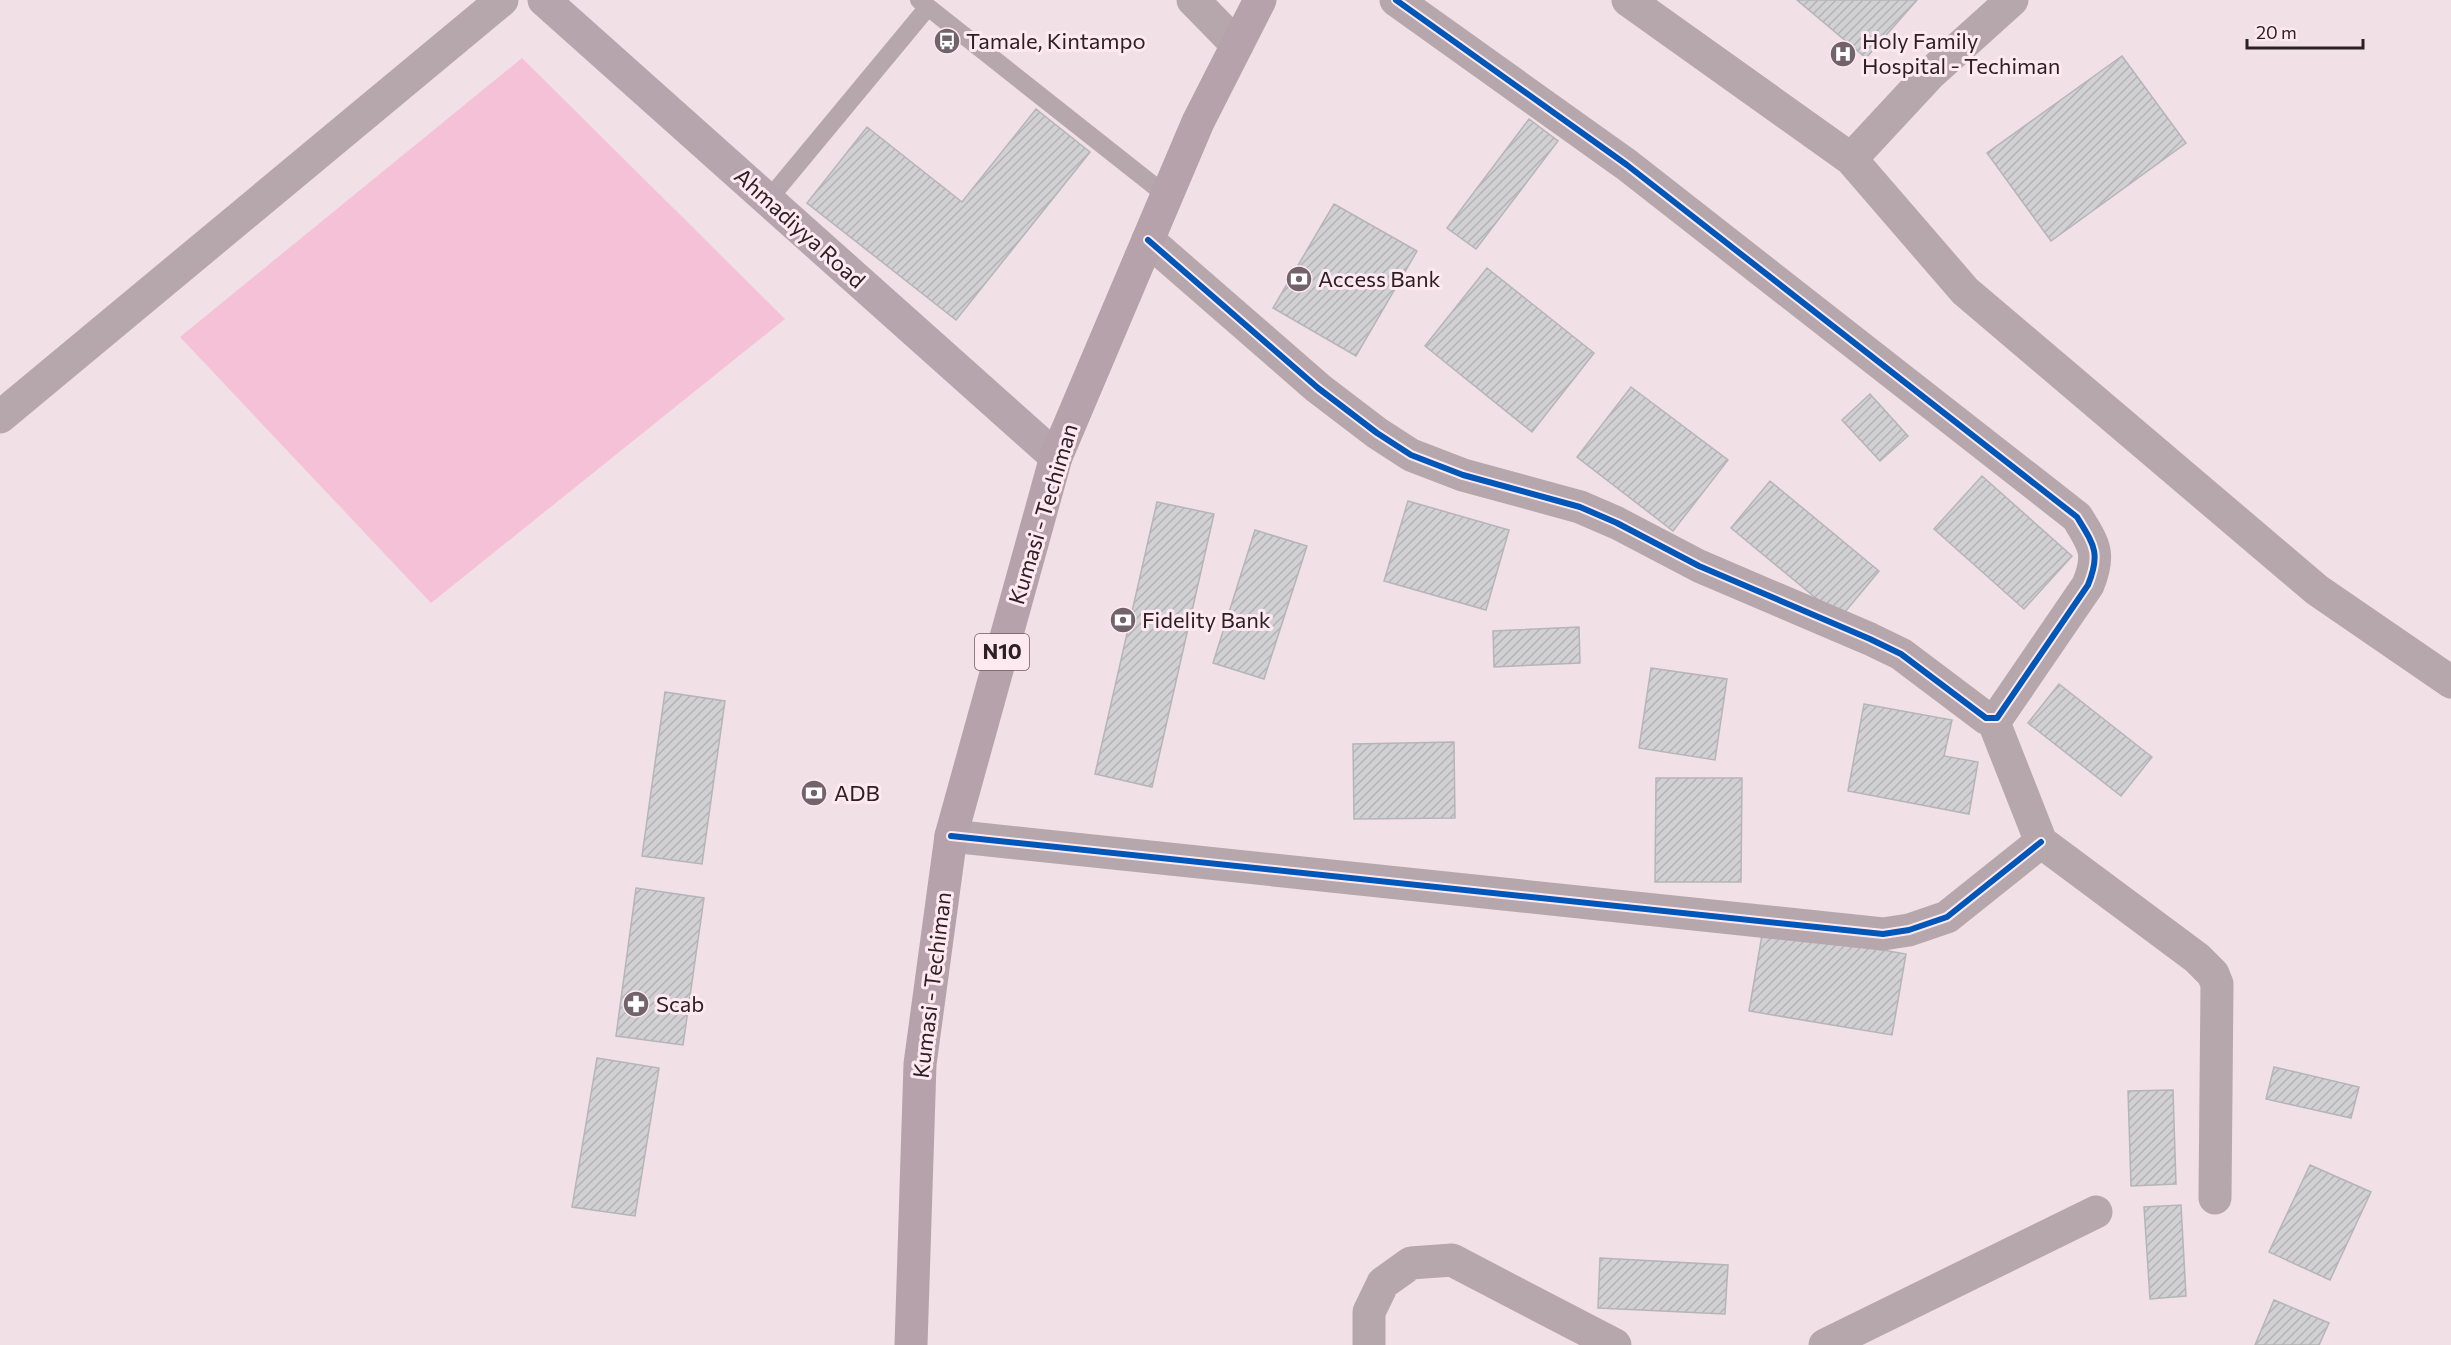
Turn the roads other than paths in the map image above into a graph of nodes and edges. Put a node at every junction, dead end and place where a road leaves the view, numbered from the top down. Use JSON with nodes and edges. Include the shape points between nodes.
{"nodes":[{"id":1,"x":502,"y":0,"type":"edge"},
{"id":2,"x":544,"y":0,"type":"edge"},
{"id":3,"x":1193,"y":0,"type":"edge"},
{"id":4,"x":1260,"y":0,"type":"edge"},
{"id":5,"x":1395,"y":0,"type":"edge"},
{"id":6,"x":1629,"y":0,"type":"edge"},
{"id":7,"x":2012,"y":0,"type":"edge"},
{"id":8,"x":923,"y":3,"type":"edge"},
{"id":9,"x":1237,"y":45,"type":"junction"},
{"id":10,"x":1851,"y":159,"type":"junction"},
{"id":11,"x":1167,"y":196,"type":"junction"},
{"id":12,"x":768,"y":200,"type":"junction"},
{"id":13,"x":1148,"y":240,"type":"junction"},
{"id":14,"x":0,"y":417,"type":"edge"},
{"id":15,"x":1056,"y":457,"type":"junction"},
{"id":16,"x":2451,"y":682,"type":"edge"},
{"id":17,"x":1993,"y":720,"type":"junction"},
{"id":18,"x":951,"y":836,"type":"junction"},
{"id":19,"x":2041,"y":842,"type":"junction"},
{"id":20,"x":2216,"y":1198,"type":"dead end"},
{"id":21,"x":2096,"y":1212,"type":"dead end"},
{"id":22,"x":911,"y":1345,"type":"edge"},
{"id":23,"x":1369,"y":1345,"type":"edge"},
{"id":24,"x":1615,"y":1345,"type":"edge"},
{"id":25,"x":1825,"y":1345,"type":"edge"}],
"edges":[{"from":1,"to":14,"type":"street"},
{"from":2,"to":12,"type":"street","name":"Ahmadiyya Road"},
{"from":3,"to":9,"type":"street"},
{"from":4,"to":9,"type":"highway","name":"Kumasi - Techiman","number":"N10"},
{"from":5,"to":17,"type":"street","via":[[1627,165],[2077,517],[2092,543],[2096,566],[2088,585]]},
{"from":6,"to":10,"type":"street"},
{"from":7,"to":10,"type":"street","via":[[1930,74]]},
{"from":8,"to":11,"type":"lane"},
{"from":8,"to":12,"type":"lane"},
{"from":9,"to":11,"type":"highway","name":"Kumasi - Techiman","number":"N10"},
{"from":10,"to":16,"type":"street","via":[[1965,291],[2317,590]]},
{"from":11,"to":13,"type":"highway","name":"Kumasi - Techiman","number":"N10"},
{"from":12,"to":15,"type":"street","name":"Ahmadiyya Road"},
{"from":13,"to":15,"type":"highway","name":"Kumasi - Techiman","number":"N10"},
{"from":13,"to":17,"type":"street","via":[[1318,388],[1411,455],[1463,475],[1580,507],[1617,523],[1699,566],[1901,654]]},
{"from":15,"to":18,"type":"highway","name":"Kumasi - Techiman","number":"N10"},
{"from":17,"to":19,"type":"street"},
{"from":18,"to":19,"type":"street","via":[[1883,934],[1947,917]]},
{"from":18,"to":22,"type":"highway","name":"Kumasi - Techiman","number":"N10","via":[[920,1064]]},
{"from":19,"to":20,"type":"street","via":[[2213,974],[2217,984]]},
{"from":21,"to":25,"type":"street"},
{"from":23,"to":24,"type":"street","via":[[1369,1312],[1383,1283],[1411,1263],[1452,1260]]}]}
